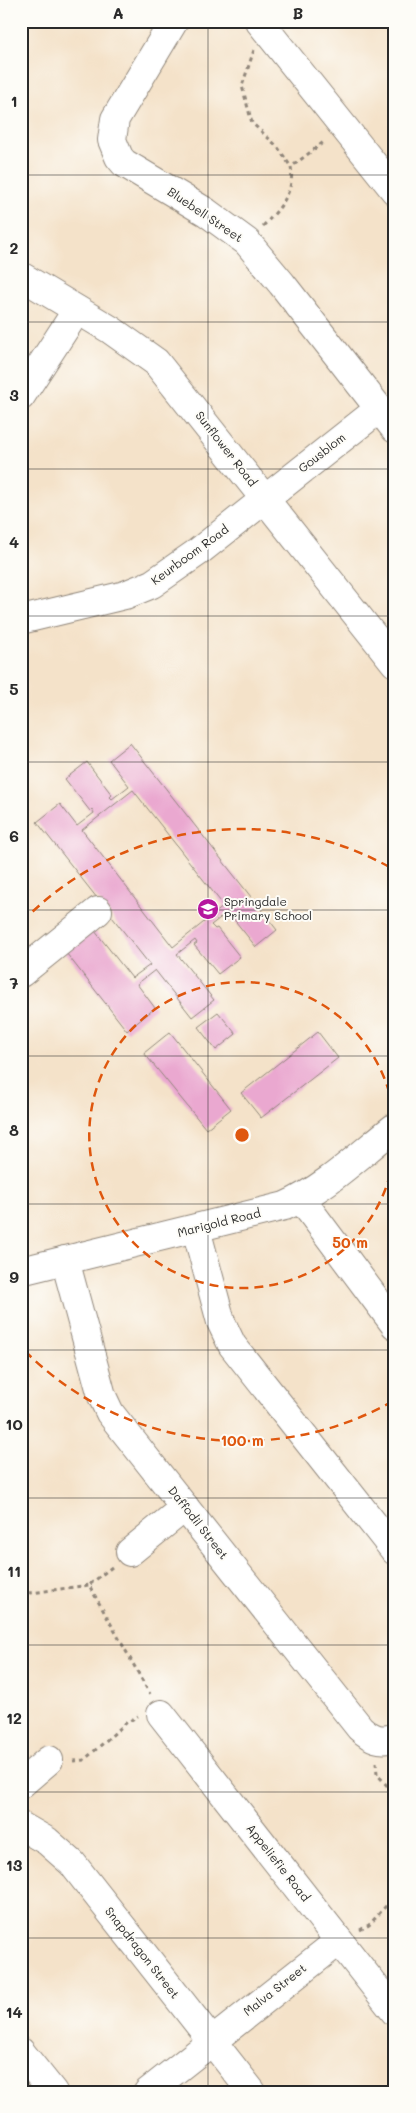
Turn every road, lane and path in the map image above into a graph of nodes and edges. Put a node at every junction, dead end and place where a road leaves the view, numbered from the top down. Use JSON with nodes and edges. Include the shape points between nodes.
{"nodes":[{"id":1,"x":174,"y":21,"type":"edge"},
{"id":2,"x":263,"y":26,"type":"edge"},
{"id":3,"x":344,"y":127,"type":"junction"},
{"id":4,"x":291,"y":168,"type":"junction"},
{"id":5,"x":395,"y":191,"type":"edge"},
{"id":6,"x":247,"y":242,"type":"junction"},
{"id":7,"x":21,"y":276,"type":"edge"},
{"id":8,"x":76,"y":310,"type":"junction"},
{"id":9,"x":21,"y":396,"type":"edge"},
{"id":10,"x":387,"y":419,"type":"edge"},
{"id":11,"x":265,"y":498,"type":"junction"},
{"id":12,"x":21,"y":620,"type":"edge"},
{"id":13,"x":395,"y":662,"type":"edge"},
{"id":14,"x":98,"y":911,"type":"dead end"},
{"id":15,"x":21,"y":973,"type":"edge"},
{"id":16,"x":395,"y":1127,"type":"edge"},
{"id":17,"x":301,"y":1199,"type":"junction"},
{"id":18,"x":196,"y":1229,"type":"junction"},
{"id":19,"x":65,"y":1260,"type":"junction"},
{"id":20,"x":21,"y":1271,"type":"edge"},
{"id":21,"x":395,"y":1325,"type":"edge"},
{"id":22,"x":185,"y":1507,"type":"junction"},
{"id":23,"x":395,"y":1551,"type":"edge"},
{"id":24,"x":130,"y":1552,"type":"joint"},
{"id":25,"x":89,"y":1585,"type":"junction"},
{"id":26,"x":21,"y":1591,"type":"edge"},
{"id":27,"x":161,"y":1714,"type":"junction"},
{"id":28,"x":385,"y":1738,"type":"edge"},
{"id":29,"x":49,"y":1760,"type":"joint"},
{"id":30,"x":21,"y":1784,"type":"edge"},
{"id":31,"x":395,"y":1795,"type":"edge"},
{"id":32,"x":21,"y":1826,"type":"edge"},
{"id":33,"x":395,"y":1896,"type":"edge"},
{"id":34,"x":339,"y":1941,"type":"junction"},
{"id":35,"x":395,"y":2012,"type":"edge"},
{"id":36,"x":211,"y":2040,"type":"junction"},
{"id":37,"x":21,"y":2052,"type":"edge"},
{"id":38,"x":53,"y":2092,"type":"edge"},
{"id":39,"x":148,"y":2092,"type":"edge"},
{"id":40,"x":252,"y":2092,"type":"edge"}],
"edges":[{"from":1,"to":6,"type":"street","name":"Bluebell Street","via":[[115,119],[114,148],[124,163],[206,212]]},
{"from":2,"to":3,"type":"street"},
{"from":2,"to":4,"type":"path","via":[[242,86],[252,123],[277,146]]},
{"from":3,"to":4,"type":"path"},
{"from":3,"to":5,"type":"street"},
{"from":4,"to":6,"type":"path","via":[[292,176],[284,203]]},
{"from":6,"to":10,"type":"street","name":"Bluebell Street"},
{"from":7,"to":8,"type":"street","name":"Sunflower Road"},
{"from":8,"to":9,"type":"street"},
{"from":8,"to":11,"type":"street","name":"Sunflower Road","via":[[156,362]]},
{"from":10,"to":11,"type":"street","name":"Gousblom"},
{"from":11,"to":12,"type":"street","name":"Keurboom Road","via":[[190,558],[146,588]]},
{"from":11,"to":13,"type":"street","name":"Sunflower Road"},
{"from":14,"to":15,"type":"street"},
{"from":16,"to":17,"type":"street","name":"Marigold Road"},
{"from":17,"to":18,"type":"street","name":"Marigold Road","via":[[266,1212]]},
{"from":17,"to":21,"type":"street"},
{"from":18,"to":19,"type":"street","name":"Marigold Road"},
{"from":18,"to":23,"type":"street","via":[[221,1322],[232,1345]]},
{"from":19,"to":20,"type":"street","name":"Marigold Road"},
{"from":19,"to":22,"type":"street","name":"Daffodil Street","via":[[102,1396],[110,1413]]},
{"from":22,"to":24,"type":"street"},
{"from":22,"to":28,"type":"street","name":"Daffodil Street","via":[[360,1728]]},
{"from":24,"to":25,"type":"path"},
{"from":25,"to":26,"type":"path","via":[[31,1593]]},
{"from":25,"to":27,"type":"path"},
{"from":27,"to":29,"type":"path","via":[[140,1715],[126,1723],[84,1760]]},
{"from":27,"to":34,"type":"street","name":"Appeliefie Road"},
{"from":28,"to":31,"type":"path","via":[[377,1774]]},
{"from":29,"to":30,"type":"street"},
{"from":32,"to":36,"type":"street","name":"Snapdragon Street","via":[[47,1841],[72,1863]]},
{"from":33,"to":34,"type":"path","via":[[369,1925]]},
{"from":34,"to":35,"type":"street","name":"Appeliefie Road"},
{"from":34,"to":36,"type":"street","name":"Malva Street"},
{"from":36,"to":39,"type":"street","name":"Malva Street"},
{"from":36,"to":40,"type":"street","name":"Snapdragon Street"},
{"from":37,"to":38,"type":"street"}]}
